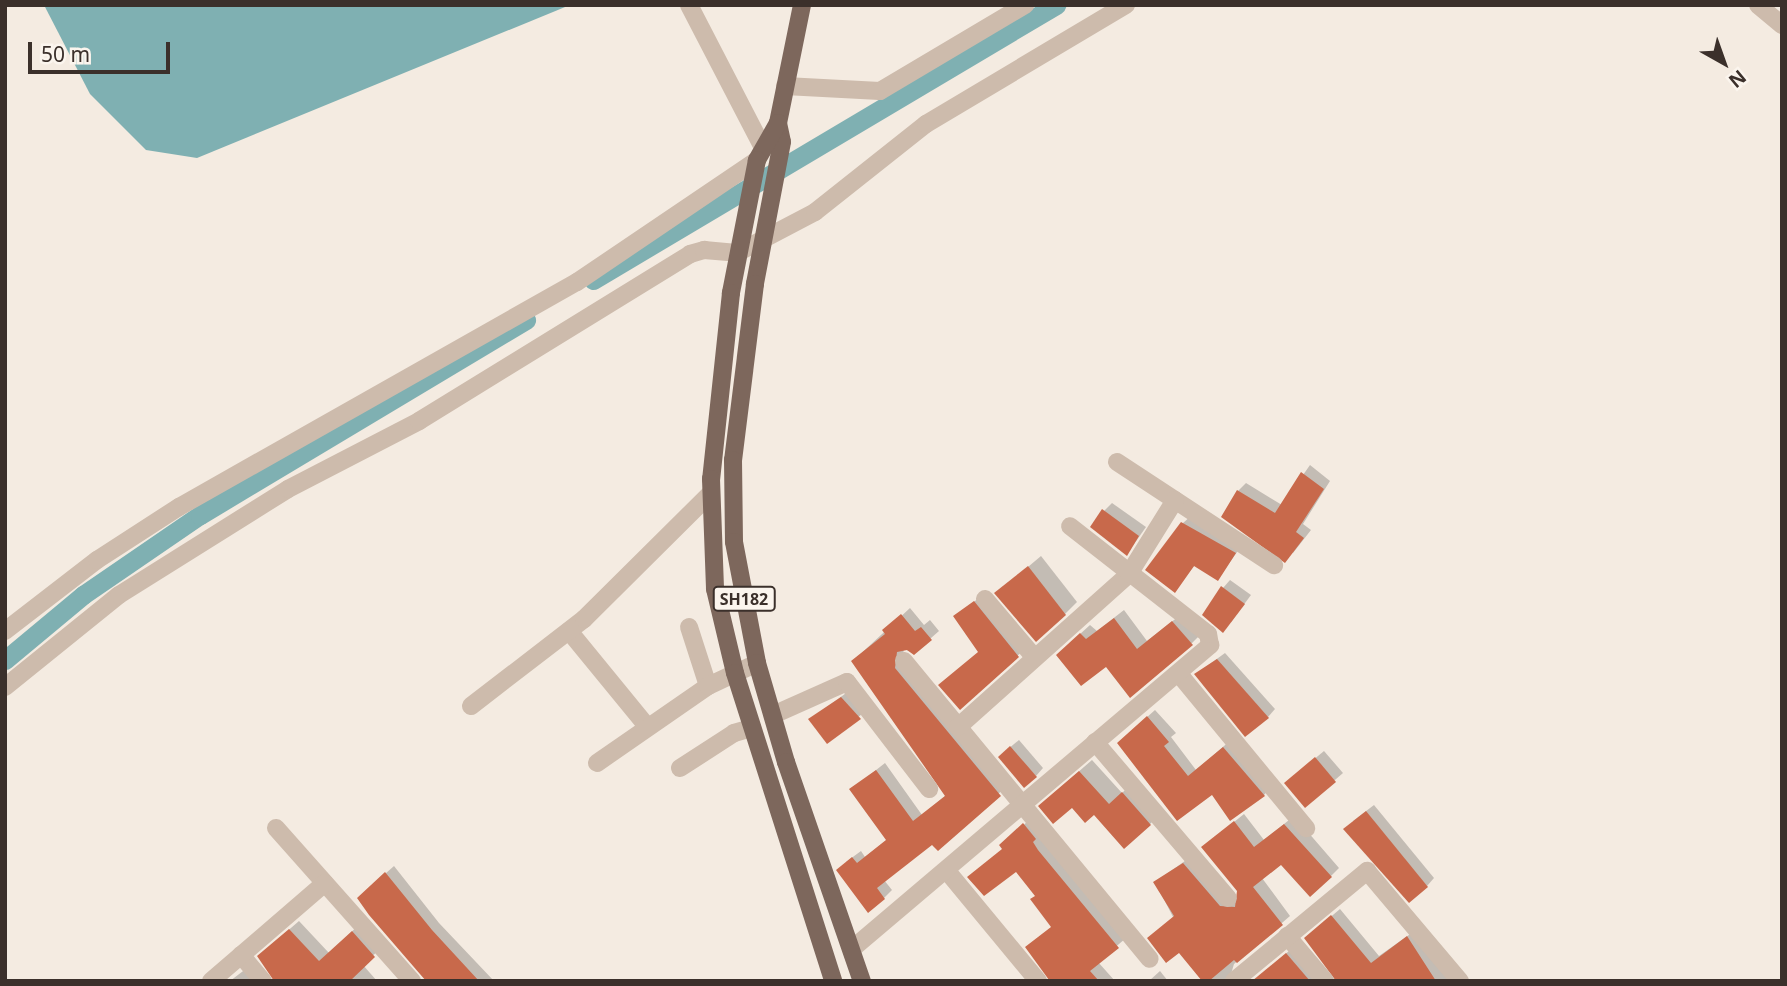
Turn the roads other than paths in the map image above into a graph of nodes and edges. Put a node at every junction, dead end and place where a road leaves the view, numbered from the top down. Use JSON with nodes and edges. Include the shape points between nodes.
{"nodes":[{"id":1,"x":689,"y":5,"type":"edge"},
{"id":2,"x":802,"y":5,"type":"edge"},
{"id":3,"x":1025,"y":5,"type":"edge"},
{"id":4,"x":1126,"y":5,"type":"edge"},
{"id":5,"x":1758,"y":5,"type":"edge"},
{"id":6,"x":1782,"y":25,"type":"edge"},
{"id":7,"x":785,"y":86,"type":"junction"},
{"id":8,"x":778,"y":123,"type":"junction"},
{"id":9,"x":758,"y":160,"type":"junction"},
{"id":10,"x":764,"y":239,"type":"junction"},
{"id":11,"x":737,"y":253,"type":"junction"},
{"id":12,"x":1117,"y":462,"type":"dead end"},
{"id":13,"x":711,"y":494,"type":"junction"},
{"id":14,"x":1175,"y":500,"type":"junction"},
{"id":15,"x":734,"y":522,"type":"junction"},
{"id":16,"x":712,"y":526,"type":"junction"},
{"id":17,"x":1070,"y":526,"type":"dead end"},
{"id":18,"x":1275,"y":565,"type":"dead end"},
{"id":19,"x":1129,"y":574,"type":"junction"},
{"id":20,"x":985,"y":599,"type":"dead end"},
{"id":21,"x":689,"y":627,"type":"dead end"},
{"id":22,"x":5,"y":631,"type":"edge"},
{"id":23,"x":569,"y":631,"type":"junction"},
{"id":24,"x":1035,"y":658,"type":"junction"},
{"id":25,"x":904,"y":661,"type":"dead end"},
{"id":26,"x":757,"y":663,"type":"junction"},
{"id":27,"x":735,"y":673,"type":"junction"},
{"id":28,"x":1179,"y":674,"type":"junction"},
{"id":29,"x":708,"y":686,"type":"junction"},
{"id":30,"x":5,"y":687,"type":"edge"},
{"id":31,"x":471,"y":706,"type":"dead end"},
{"id":32,"x":773,"y":715,"type":"junction"},
{"id":33,"x":646,"y":725,"type":"junction"},
{"id":34,"x":958,"y":727,"type":"junction"},
{"id":35,"x":752,"y":728,"type":"junction"},
{"id":36,"x":1095,"y":742,"type":"junction"},
{"id":37,"x":597,"y":763,"type":"dead end"},
{"id":38,"x":680,"y":768,"type":"dead end"},
{"id":39,"x":929,"y":789,"type":"dead end"},
{"id":40,"x":1022,"y":807,"type":"junction"},
{"id":41,"x":276,"y":828,"type":"dead end"},
{"id":42,"x":1306,"y":828,"type":"dead end"},
{"id":43,"x":947,"y":871,"type":"junction"},
{"id":44,"x":325,"y":883,"type":"junction"},
{"id":45,"x":1228,"y":898,"type":"dead end"},
{"id":46,"x":1287,"y":936,"type":"junction"},
{"id":47,"x":852,"y":949,"type":"junction"},
{"id":48,"x":241,"y":955,"type":"junction"},
{"id":49,"x":1150,"y":959,"type":"dead end"},
{"id":50,"x":211,"y":981,"type":"edge"},
{"id":51,"x":263,"y":981,"type":"edge"},
{"id":52,"x":412,"y":981,"type":"edge"},
{"id":53,"x":834,"y":981,"type":"edge"},
{"id":54,"x":862,"y":981,"type":"edge"},
{"id":55,"x":1038,"y":981,"type":"edge"},
{"id":56,"x":1234,"y":981,"type":"edge"},
{"id":57,"x":1325,"y":981,"type":"edge"},
{"id":58,"x":1460,"y":981,"type":"edge"}],
"edges":[{"from":1,"to":9,"type":"street"},
{"from":2,"to":7,"type":"main road","number":"SH182"},
{"from":3,"to":7,"type":"street","via":[[880,90]]},
{"from":4,"to":10,"type":"street","via":[[926,124],[828,204]]},
{"from":5,"to":6,"type":"street"},
{"from":7,"to":8,"type":"main road","number":"SH182"},
{"from":8,"to":9,"type":"main road","number":"SH182"},
{"from":8,"to":10,"type":"main road","number":"SH182","via":[[780,154]]},
{"from":9,"to":11,"type":"main road","number":"SH182"},
{"from":9,"to":22,"type":"street","via":[[577,282],[179,508],[97,560]]},
{"from":10,"to":11,"type":"street"},
{"from":10,"to":15,"type":"main road","number":"SH182","via":[[732,467]]},
{"from":11,"to":13,"type":"main road","number":"SH182"},
{"from":11,"to":30,"type":"street","via":[[705,250],[690,254],[419,421],[288,489],[119,595]]},
{"from":12,"to":14,"type":"street"},
{"from":13,"to":16,"type":"main road","number":"SH182"},
{"from":13,"to":23,"type":"street"},
{"from":14,"to":18,"type":"street"},
{"from":14,"to":19,"type":"street"},
{"from":15,"to":16,"type":"main road"},
{"from":15,"to":26,"type":"main road","number":"SH182"},
{"from":16,"to":27,"type":"main road","number":"SH182","via":[[715,589]]},
{"from":17,"to":19,"type":"street"},
{"from":19,"to":24,"type":"street"},
{"from":19,"to":28,"type":"street","via":[[1212,639]]},
{"from":20,"to":24,"type":"street"},
{"from":21,"to":29,"type":"street"},
{"from":23,"to":31,"type":"street"},
{"from":23,"to":33,"type":"street"},
{"from":24,"to":34,"type":"street"},
{"from":25,"to":34,"type":"street"},
{"from":26,"to":27,"type":"street"},
{"from":26,"to":32,"type":"main road","number":"SH182"},
{"from":27,"to":29,"type":"street"},
{"from":27,"to":35,"type":"main road","number":"SH182"},
{"from":28,"to":36,"type":"street"},
{"from":28,"to":42,"type":"street"},
{"from":29,"to":33,"type":"street"},
{"from":32,"to":39,"type":"street","via":[[846,682]]},
{"from":32,"to":47,"type":"main road","number":"SH182"},
{"from":33,"to":37,"type":"street"},
{"from":34,"to":40,"type":"street"},
{"from":35,"to":38,"type":"street","via":[[734,733]]},
{"from":35,"to":53,"type":"main road","number":"SH182"},
{"from":36,"to":40,"type":"street"},
{"from":36,"to":45,"type":"street"},
{"from":40,"to":43,"type":"street"},
{"from":40,"to":49,"type":"street"},
{"from":41,"to":44,"type":"street"},
{"from":43,"to":47,"type":"street"},
{"from":43,"to":55,"type":"street"},
{"from":44,"to":48,"type":"street"},
{"from":44,"to":52,"type":"street"},
{"from":46,"to":56,"type":"street"},
{"from":46,"to":57,"type":"street"},
{"from":46,"to":58,"type":"street","via":[[1367,871]]},
{"from":47,"to":54,"type":"main road","number":"SH182"},
{"from":48,"to":50,"type":"street"},
{"from":48,"to":51,"type":"street"}]}
